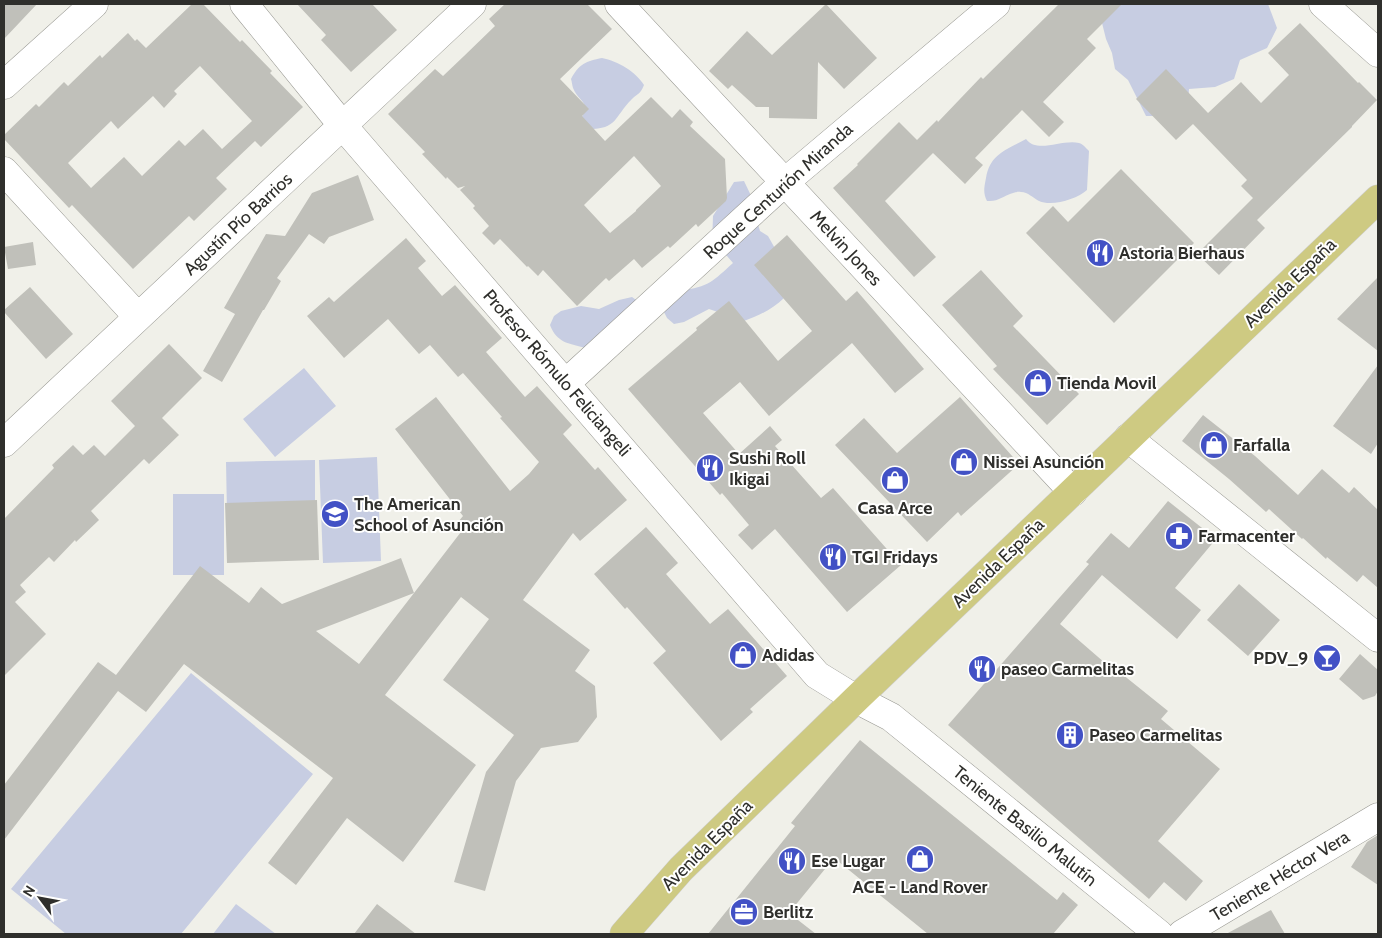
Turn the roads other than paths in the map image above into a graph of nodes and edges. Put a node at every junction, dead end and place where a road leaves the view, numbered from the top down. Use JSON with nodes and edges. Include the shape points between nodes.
{"nodes":[{"id":1,"x":94,"y":4,"type":"edge"},
{"id":2,"x":244,"y":4,"type":"edge"},
{"id":3,"x":472,"y":4,"type":"edge"},
{"id":4,"x":619,"y":4,"type":"edge"},
{"id":5,"x":996,"y":4,"type":"edge"},
{"id":6,"x":1323,"y":4,"type":"edge"},
{"id":7,"x":1378,"y":53,"type":"edge"},
{"id":8,"x":4,"y":84,"type":"edge"},
{"id":9,"x":343,"y":126,"type":"junction"},
{"id":10,"x":4,"y":171,"type":"edge"},
{"id":11,"x":785,"y":182,"type":"junction"},
{"id":12,"x":1378,"y":199,"type":"edge"},
{"id":13,"x":138,"y":317,"type":"junction"},
{"id":14,"x":566,"y":383,"type":"junction"},
{"id":15,"x":1128,"y":438,"type":"junction"},
{"id":16,"x":4,"y":443,"type":"edge"},
{"id":17,"x":1073,"y":492,"type":"junction"},
{"id":18,"x":1378,"y":638,"type":"edge"},
{"id":19,"x":856,"y":699,"type":"junction"},
{"id":20,"x":891,"y":717,"type":"joint"},
{"id":21,"x":1378,"y":817,"type":"edge"},
{"id":22,"x":624,"y":934,"type":"edge"},
{"id":23,"x":1159,"y":934,"type":"edge"},
{"id":24,"x":1182,"y":934,"type":"edge"}],
"edges":[{"from":1,"to":8,"type":"street"},
{"from":2,"to":9,"type":"street","name":"Profesor Rómulo Feliciangeli"},
{"from":3,"to":9,"type":"street","name":"Agustín Pío Barrios"},
{"from":4,"to":11,"type":"street","name":"Melvin Jones"},
{"from":5,"to":11,"type":"street","name":"Roque Centurión Miranda"},
{"from":6,"to":7,"type":"street"},
{"from":9,"to":13,"type":"street","name":"Agustín Pío Barrios"},
{"from":9,"to":14,"type":"street","name":"Profesor Rómulo Feliciangeli"},
{"from":10,"to":13,"type":"street"},
{"from":11,"to":14,"type":"street","name":"Roque Centurión Miranda"},
{"from":11,"to":17,"type":"street","name":"Melvin Jones"},
{"from":12,"to":15,"type":"main road","name":"Avenida España"},
{"from":13,"to":16,"type":"street","name":"Agustín Pío Barrios"},
{"from":14,"to":19,"type":"street","name":"Profesor Rómulo Feliciangeli","via":[[817,675]]},
{"from":15,"to":17,"type":"main road","name":"Avenida España"},
{"from":15,"to":18,"type":"street"},
{"from":17,"to":19,"type":"main road","name":"Avenida España"},
{"from":19,"to":20,"type":"street","name":"Profesor Rómulo Feliciangeli"},
{"from":19,"to":22,"type":"main road","name":"Avenida España","via":[[681,869]]},
{"from":20,"to":23,"type":"street","name":"Teniente Basilio Malutín"},
{"from":21,"to":24,"type":"street","name":"Teniente Héctor Vera"}]}
